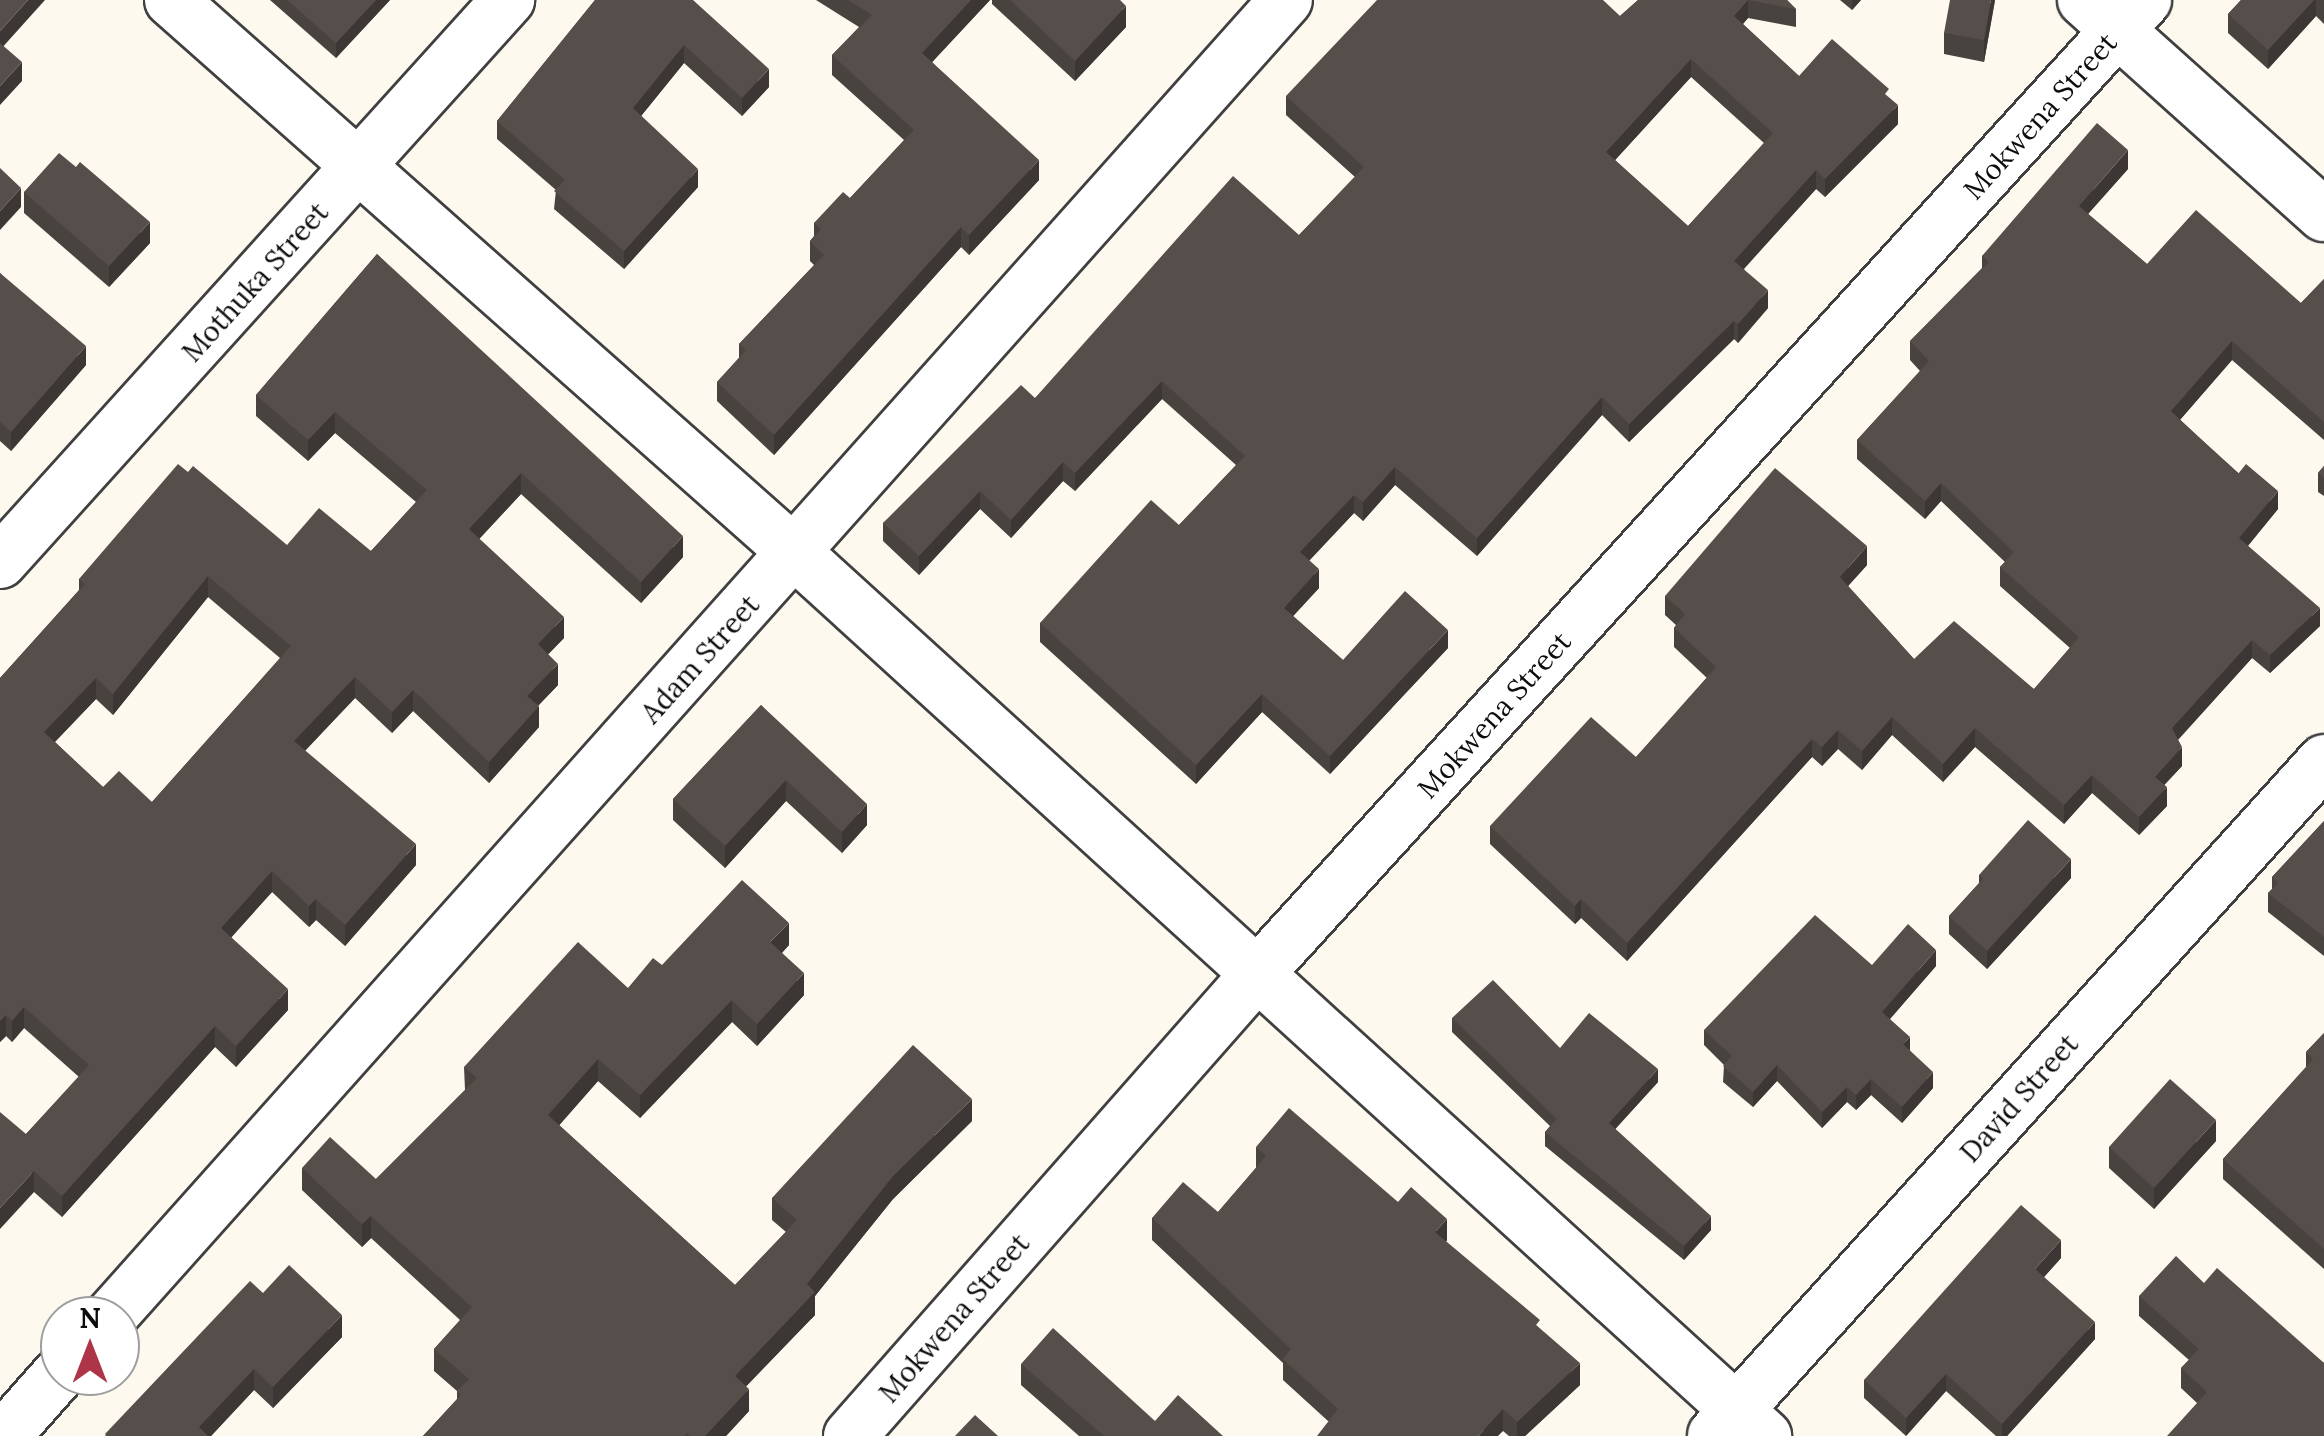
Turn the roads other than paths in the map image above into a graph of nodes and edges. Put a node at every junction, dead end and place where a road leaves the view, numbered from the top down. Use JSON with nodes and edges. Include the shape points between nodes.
{"nodes":[{"id":1,"x":171,"y":0,"type":"edge"},
{"id":2,"x":508,"y":0,"type":"edge"},
{"id":3,"x":1286,"y":0,"type":"edge"},
{"id":4,"x":2116,"y":10,"type":"edge"},
{"id":5,"x":360,"y":166,"type":"junction"},
{"id":6,"x":2324,"y":214,"type":"edge"},
{"id":7,"x":796,"y":554,"type":"junction"},
{"id":8,"x":0,"y":562,"type":"edge"},
{"id":9,"x":2324,"y":761,"type":"edge"},
{"id":10,"x":1258,"y":974,"type":"junction"},
{"id":11,"x":129,"y":1296,"type":"edge"},
{"id":12,"x":40,"y":1396,"type":"edge"},
{"id":13,"x":1738,"y":1427,"type":"edge"},
{"id":14,"x":4,"y":1436,"type":"edge"},
{"id":15,"x":850,"y":1436,"type":"edge"}],
"edges":[{"from":1,"to":5,"type":"street"},
{"from":2,"to":5,"type":"street","name":"Mothuka Street"},
{"from":3,"to":7,"type":"street","name":"Adam Street"},
{"from":4,"to":6,"type":"street"},
{"from":4,"to":10,"type":"street","name":"Mokwena Street"},
{"from":5,"to":7,"type":"street"},
{"from":5,"to":8,"type":"street","name":"Mothuka Street"},
{"from":7,"to":10,"type":"street"},
{"from":7,"to":11,"type":"street","name":"Adam Street"},
{"from":9,"to":13,"type":"street","name":"David Street"},
{"from":10,"to":13,"type":"street"},
{"from":10,"to":15,"type":"street","name":"Mokwena Street"},
{"from":12,"to":14,"type":"street"}]}
